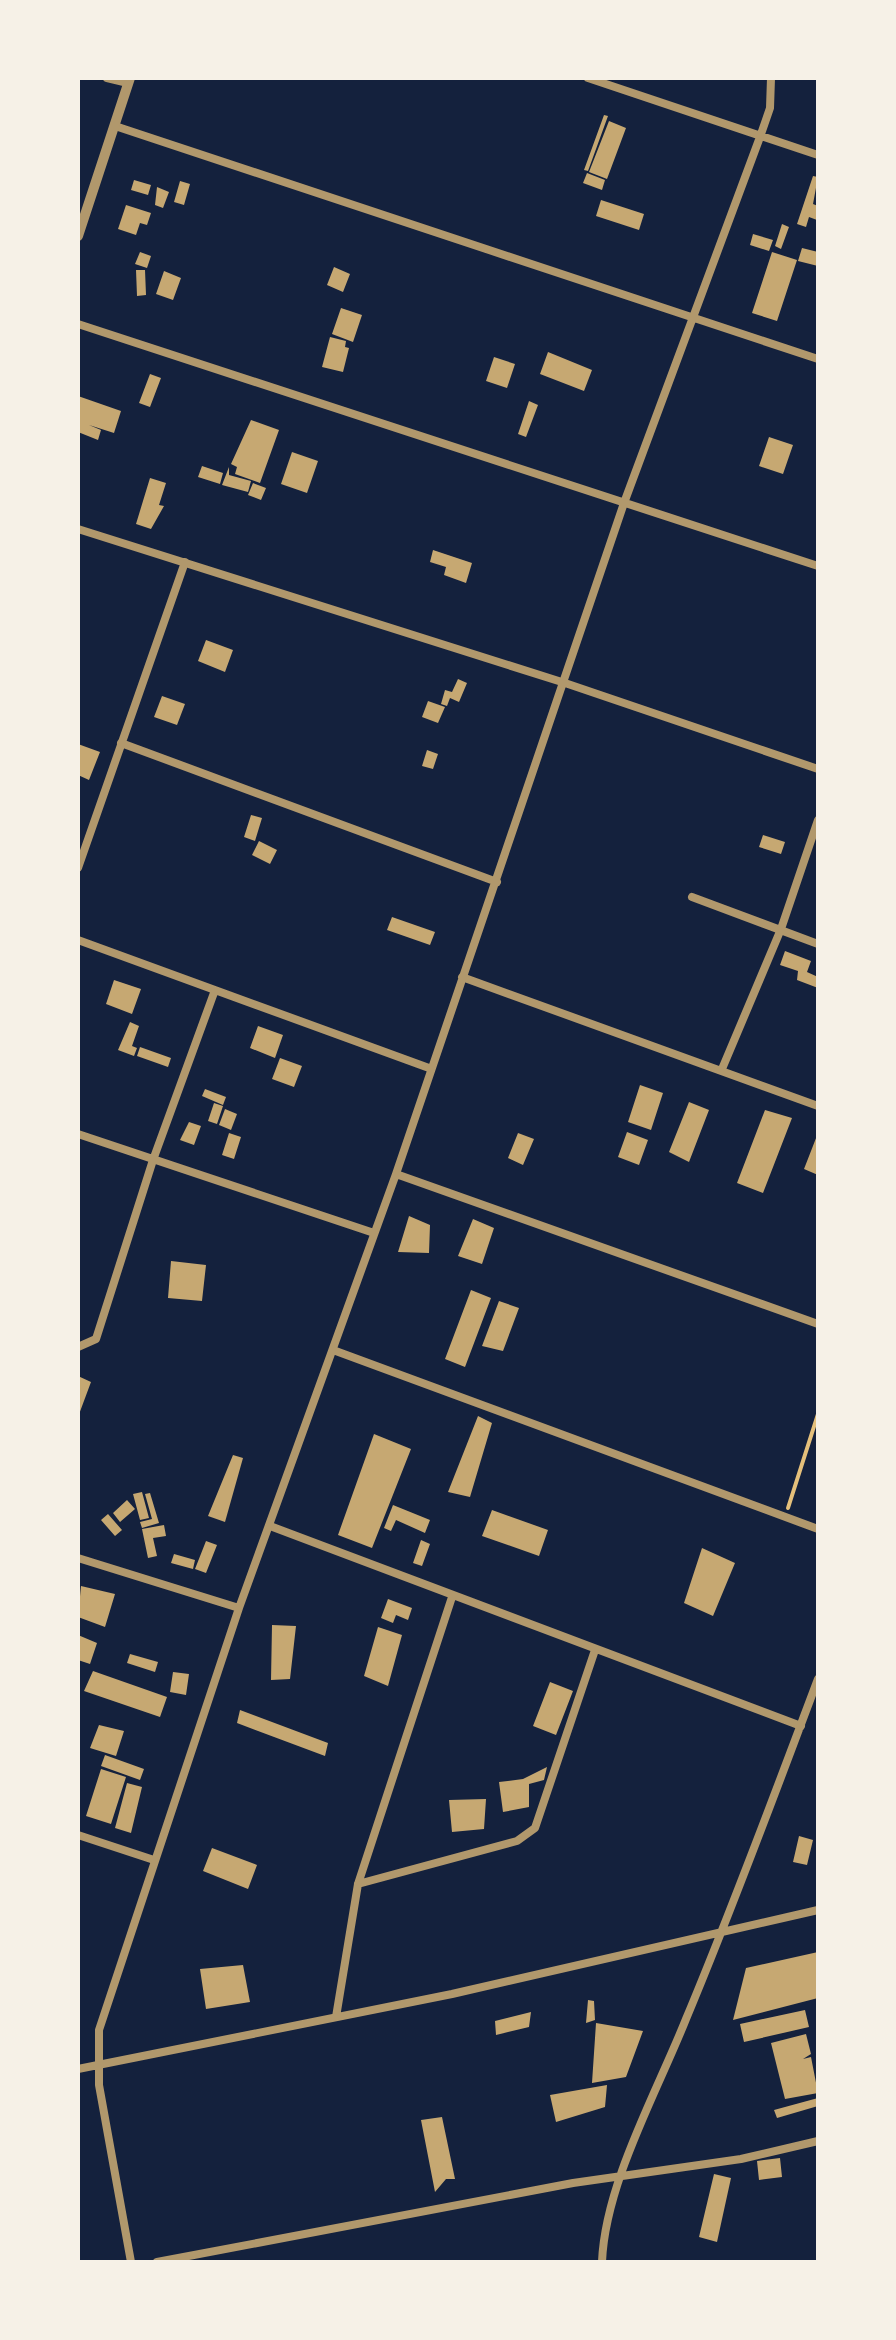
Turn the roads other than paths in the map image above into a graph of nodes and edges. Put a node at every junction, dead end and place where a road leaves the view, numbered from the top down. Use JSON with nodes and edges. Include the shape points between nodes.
{"nodes":[{"id":1,"x":107,"y":78,"type":"edge"},
{"id":2,"x":588,"y":78,"type":"edge"},
{"id":3,"x":772,"y":78,"type":"edge"},
{"id":4,"x":129,"y":80,"type":"edge"},
{"id":5,"x":115,"y":126,"type":"junction"},
{"id":6,"x":760,"y":137,"type":"junction"},
{"id":7,"x":818,"y":155,"type":"edge"},
{"id":8,"x":78,"y":236,"type":"edge"},
{"id":9,"x":693,"y":318,"type":"junction"},
{"id":10,"x":78,"y":324,"type":"edge"},
{"id":11,"x":818,"y":359,"type":"edge"},
{"id":12,"x":624,"y":504,"type":"junction"},
{"id":13,"x":78,"y":528,"type":"edge"},
{"id":14,"x":185,"y":562,"type":"junction"},
{"id":15,"x":818,"y":566,"type":"edge"},
{"id":16,"x":565,"y":682,"type":"junction"},
{"id":17,"x":121,"y":744,"type":"junction"},
{"id":18,"x":818,"y":769,"type":"edge"},
{"id":19,"x":818,"y":820,"type":"edge"},
{"id":20,"x":78,"y":868,"type":"edge"},
{"id":21,"x":497,"y":882,"type":"junction"},
{"id":22,"x":692,"y":897,"type":"dead end"},
{"id":23,"x":781,"y":930,"type":"junction"},
{"id":24,"x":78,"y":940,"type":"edge"},
{"id":25,"x":818,"y":944,"type":"edge"},
{"id":26,"x":462,"y":976,"type":"junction"},
{"id":27,"x":215,"y":990,"type":"junction"},
{"id":28,"x":429,"y":1068,"type":"junction"},
{"id":29,"x":722,"y":1069,"type":"junction"},
{"id":30,"x":818,"y":1106,"type":"edge"},
{"id":31,"x":78,"y":1134,"type":"edge"},
{"id":32,"x":153,"y":1160,"type":"junction"},
{"id":33,"x":396,"y":1174,"type":"junction"},
{"id":34,"x":374,"y":1233,"type":"junction"},
{"id":35,"x":818,"y":1324,"type":"edge"},
{"id":36,"x":78,"y":1346,"type":"edge"},
{"id":37,"x":333,"y":1350,"type":"junction"},
{"id":38,"x":270,"y":1526,"type":"junction"},
{"id":39,"x":818,"y":1530,"type":"edge"},
{"id":40,"x":78,"y":1558,"type":"edge"},
{"id":41,"x":452,"y":1597,"type":"junction"},
{"id":42,"x":240,"y":1608,"type":"junction"},
{"id":43,"x":595,"y":1650,"type":"junction"},
{"id":44,"x":818,"y":1679,"type":"edge"},
{"id":45,"x":816,"y":1693,"type":"edge"},
{"id":46,"x":800,"y":1726,"type":"junction"},
{"id":47,"x":78,"y":1834,"type":"edge"},
{"id":48,"x":154,"y":1860,"type":"junction"},
{"id":49,"x":358,"y":1884,"type":"junction"},
{"id":50,"x":818,"y":1910,"type":"edge"},
{"id":51,"x":723,"y":1932,"type":"junction"},
{"id":52,"x":336,"y":2017,"type":"junction"},
{"id":53,"x":98,"y":2065,"type":"junction"},
{"id":54,"x":78,"y":2069,"type":"edge"},
{"id":55,"x":818,"y":2141,"type":"edge"},
{"id":56,"x":621,"y":2178,"type":"junction"},
{"id":57,"x":131,"y":2262,"type":"edge"},
{"id":58,"x":157,"y":2262,"type":"edge"},
{"id":59,"x":602,"y":2262,"type":"edge"}],
"edges":[{"from":1,"to":4,"type":"street"},
{"from":2,"to":6,"type":"street"},
{"from":3,"to":6,"type":"street"},
{"from":4,"to":5,"type":"street"},
{"from":5,"to":8,"type":"street"},
{"from":5,"to":9,"type":"street"},
{"from":6,"to":7,"type":"street"},
{"from":6,"to":9,"type":"street"},
{"from":9,"to":11,"type":"street"},
{"from":9,"to":12,"type":"street"},
{"from":10,"to":12,"type":"street"},
{"from":12,"to":15,"type":"street"},
{"from":12,"to":16,"type":"street"},
{"from":13,"to":14,"type":"street"},
{"from":14,"to":16,"type":"street"},
{"from":14,"to":17,"type":"street"},
{"from":16,"to":18,"type":"street"},
{"from":16,"to":21,"type":"street"},
{"from":17,"to":20,"type":"street"},
{"from":17,"to":21,"type":"street"},
{"from":19,"to":23,"type":"street"},
{"from":21,"to":26,"type":"street"},
{"from":22,"to":23,"type":"street"},
{"from":23,"to":25,"type":"street"},
{"from":23,"to":29,"type":"street"},
{"from":24,"to":27,"type":"street"},
{"from":26,"to":28,"type":"street"},
{"from":26,"to":29,"type":"street"},
{"from":27,"to":28,"type":"street"},
{"from":27,"to":32,"type":"street"},
{"from":28,"to":33,"type":"street"},
{"from":29,"to":30,"type":"street"},
{"from":31,"to":32,"type":"street"},
{"from":32,"to":34,"type":"street"},
{"from":32,"to":36,"type":"street","via":[[96,1340]]},
{"from":33,"to":34,"type":"street"},
{"from":33,"to":35,"type":"street"},
{"from":34,"to":37,"type":"street"},
{"from":37,"to":38,"type":"street"},
{"from":37,"to":39,"type":"street"},
{"from":38,"to":41,"type":"street"},
{"from":38,"to":42,"type":"street"},
{"from":40,"to":42,"type":"street"},
{"from":41,"to":43,"type":"street"},
{"from":41,"to":49,"type":"street"},
{"from":42,"to":48,"type":"street"},
{"from":43,"to":46,"type":"street"},
{"from":43,"to":49,"type":"street","via":[[535,1828],[517,1841]]},
{"from":44,"to":45,"type":"street"},
{"from":45,"to":46,"type":"street"},
{"from":46,"to":51,"type":"street"},
{"from":47,"to":48,"type":"street"},
{"from":48,"to":53,"type":"street","via":[[99,2030]]},
{"from":49,"to":52,"type":"street"},
{"from":50,"to":51,"type":"street"},
{"from":51,"to":52,"type":"street"},
{"from":51,"to":56,"type":"street"},
{"from":52,"to":53,"type":"street"},
{"from":53,"to":54,"type":"street"},
{"from":53,"to":57,"type":"street"},
{"from":55,"to":56,"type":"street"},
{"from":56,"to":58,"type":"street"},
{"from":56,"to":59,"type":"street"}]}
